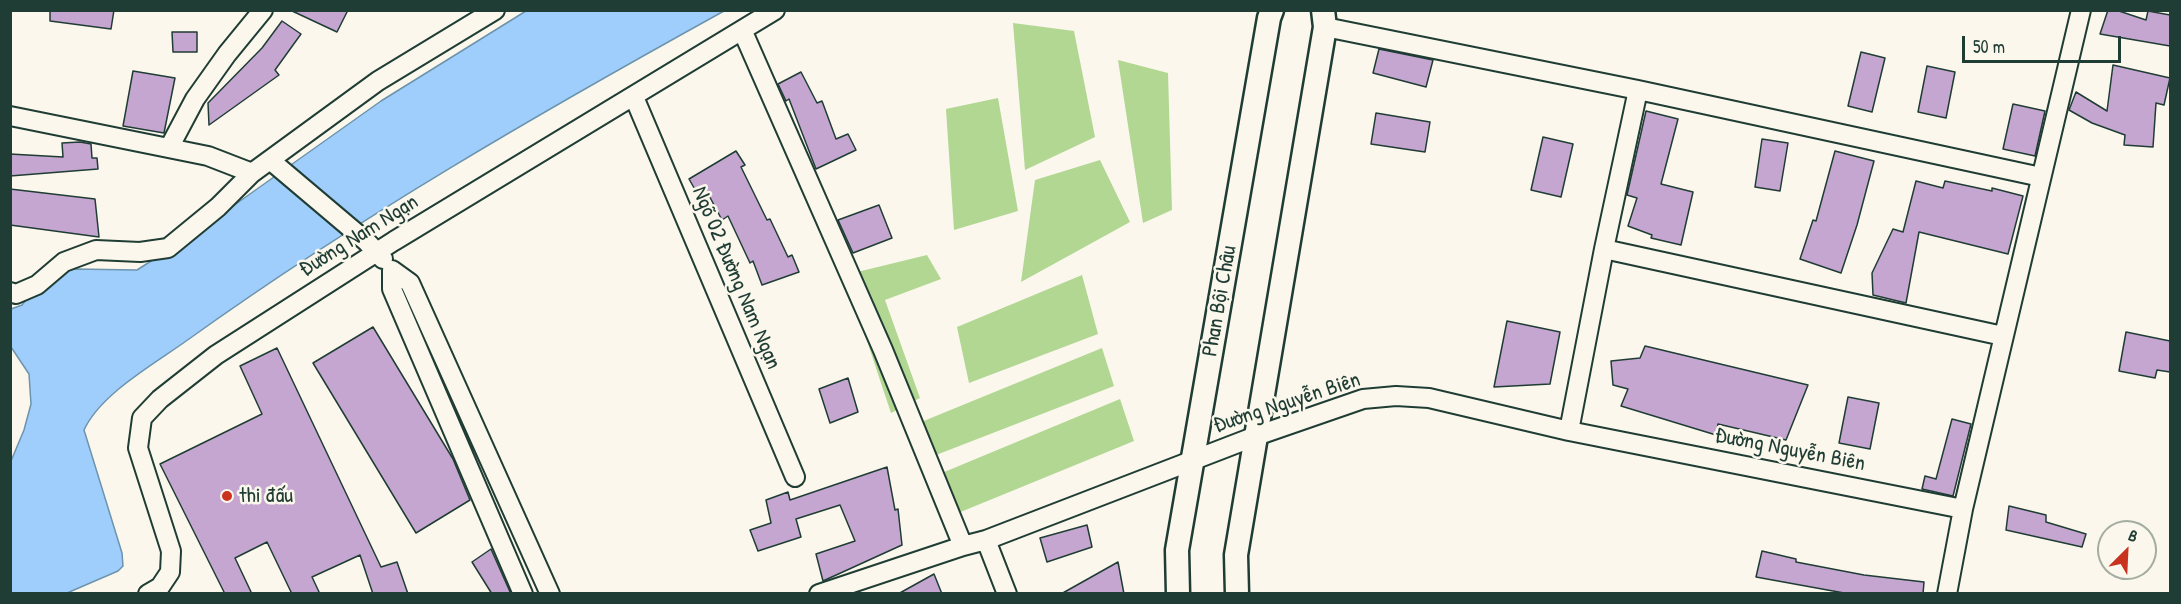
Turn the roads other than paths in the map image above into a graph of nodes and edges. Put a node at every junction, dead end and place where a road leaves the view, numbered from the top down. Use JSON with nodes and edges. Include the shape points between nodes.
{"nodes":[{"id":1,"x":263,"y":10,"type":"edge"},
{"id":2,"x":495,"y":10,"type":"edge"},
{"id":3,"x":776,"y":10,"type":"edge"},
{"id":4,"x":1272,"y":10,"type":"edge"},
{"id":5,"x":2081,"y":10,"type":"edge"},
{"id":6,"x":1324,"y":19,"type":"edge"},
{"id":7,"x":743,"y":32,"type":"junction"},
{"id":8,"x":1638,"y":90,"type":"junction"},
{"id":9,"x":634,"y":97,"type":"junction"},
{"id":10,"x":10,"y":116,"type":"edge"},
{"id":11,"x":169,"y":148,"type":"junction"},
{"id":12,"x":275,"y":165,"type":"junction"},
{"id":13,"x":252,"y":173,"type":"junction"},
{"id":14,"x":2041,"y":177,"type":"junction"},
{"id":15,"x":372,"y":247,"type":"junction"},
{"id":16,"x":1604,"y":249,"type":"junction"},
{"id":17,"x":392,"y":270,"type":"junction"},
{"id":18,"x":10,"y":292,"type":"edge"},
{"id":19,"x":2003,"y":336,"type":"junction"},
{"id":20,"x":1569,"y":431,"type":"junction"},
{"id":21,"x":1256,"y":436,"type":"junction"},
{"id":22,"x":1192,"y":461,"type":"junction"},
{"id":23,"x":795,"y":477,"type":"dead end"},
{"id":24,"x":1963,"y":509,"type":"junction"},
{"id":25,"x":986,"y":540,"type":"junction"},
{"id":26,"x":963,"y":546,"type":"junction"},
{"id":27,"x":148,"y":594,"type":"edge"},
{"id":28,"x":524,"y":594,"type":"edge"},
{"id":29,"x":550,"y":594,"type":"edge"},
{"id":30,"x":819,"y":594,"type":"edge"},
{"id":31,"x":1007,"y":594,"type":"edge"},
{"id":32,"x":1178,"y":594,"type":"edge"},
{"id":33,"x":1237,"y":594,"type":"edge"},
{"id":34,"x":1947,"y":594,"type":"edge"}],
"edges":[{"from":1,"to":11,"type":"street","via":[[195,99]]},
{"from":2,"to":12,"type":"street","via":[[378,81]]},
{"from":3,"to":7,"type":"street","name":"Đường Nam Ngạn"},
{"from":4,"to":22,"type":"street","name":"Phan Bội Châu"},
{"from":5,"to":14,"type":"street"},
{"from":6,"to":8,"type":"street"},
{"from":6,"to":21,"type":"street"},
{"from":7,"to":9,"type":"street","name":"Đường Nam Ngạn"},
{"from":7,"to":26,"type":"street"},
{"from":8,"to":14,"type":"street"},
{"from":8,"to":16,"type":"street"},
{"from":9,"to":15,"type":"street","name":"Đường Nam Ngạn"},
{"from":9,"to":23,"type":"street","name":"Ngõ 02 Đường Nam Ngạn"},
{"from":10,"to":11,"type":"street"},
{"from":11,"to":13,"type":"street","via":[[208,156]]},
{"from":12,"to":13,"type":"street"},
{"from":12,"to":15,"type":"street"},
{"from":13,"to":18,"type":"street","via":[[168,248],[140,252],[96,250],[64,262],[37,285],[16,294]]},
{"from":14,"to":19,"type":"street"},
{"from":15,"to":17,"type":"street"},
{"from":15,"to":27,"type":"street","name":"Đường Nam Ngạn","via":[[216,355],[142,418],[138,448],[171,551],[170,572],[160,587]]},
{"from":16,"to":19,"type":"street"},
{"from":16,"to":20,"type":"street"},
{"from":17,"to":28,"type":"street","via":[[392,289]]},
{"from":17,"to":29,"type":"street","via":[[410,283]]},
{"from":19,"to":24,"type":"street"},
{"from":20,"to":21,"type":"street","name":"Đường Nguyễn Biên","via":[[1429,398],[1396,396],[1363,399]]},
{"from":20,"to":24,"type":"street","name":"Đường Nguyễn Biên"},
{"from":21,"to":22,"type":"street","name":"Đường Nguyễn Biên"},
{"from":21,"to":33,"type":"street","via":[[1236,555]]},
{"from":22,"to":25,"type":"street","name":"Đường Nguyễn Biên"},
{"from":22,"to":32,"type":"street","name":"Phan Bội Châu","via":[[1177,550]]},
{"from":24,"to":34,"type":"street"},
{"from":25,"to":26,"type":"street","name":"Đường Nguyễn Biên"},
{"from":25,"to":31,"type":"street"},
{"from":26,"to":30,"type":"street","name":"Đường Nguyễn Biên"}]}
